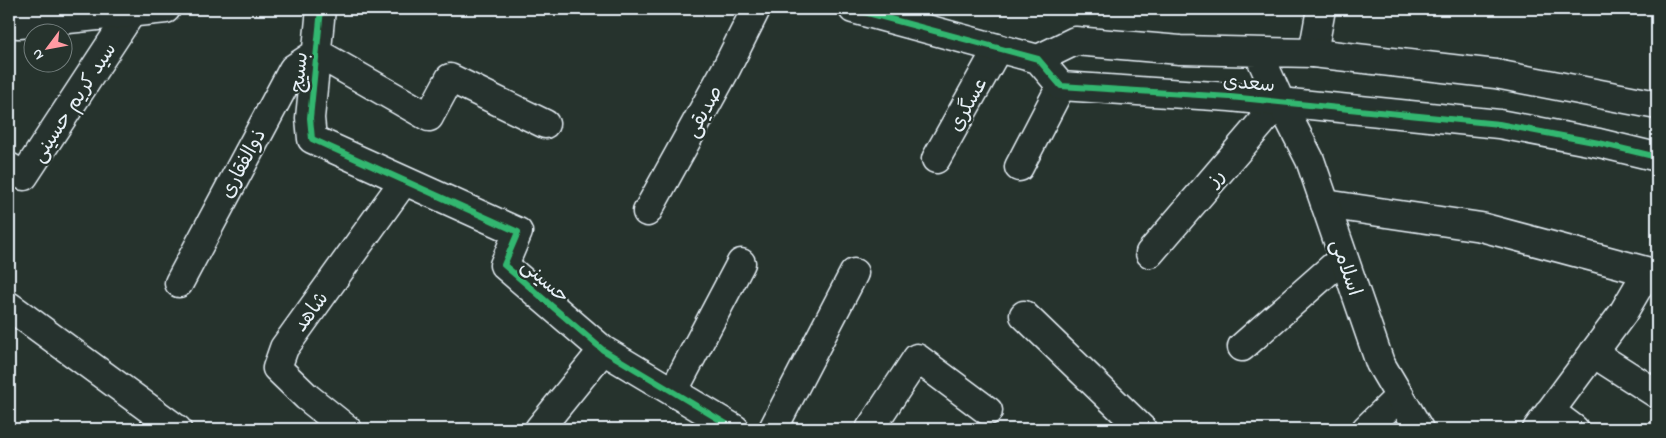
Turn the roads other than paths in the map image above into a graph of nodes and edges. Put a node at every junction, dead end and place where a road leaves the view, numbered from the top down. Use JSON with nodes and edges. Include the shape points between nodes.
{"nodes":[{"id":1,"x":166,"y":9,"type":"edge"},
{"id":2,"x":321,"y":9,"type":"edge"},
{"id":3,"x":756,"y":9,"type":"edge"},
{"id":4,"x":853,"y":9,"type":"edge"},
{"id":5,"x":1321,"y":9,"type":"edge"},
{"id":6,"x":131,"y":13,"type":"junction"},
{"id":7,"x":9,"y":23,"type":"edge"},
{"id":8,"x":998,"y":48,"type":"junction"},
{"id":9,"x":1258,"y":52,"type":"junction"},
{"id":10,"x":317,"y":53,"type":"junction"},
{"id":11,"x":1313,"y":54,"type":"junction"},
{"id":12,"x":1038,"y":59,"type":"junction"},
{"id":13,"x":1061,"y":86,"type":"junction"},
{"id":14,"x":1280,"y":101,"type":"junction"},
{"id":15,"x":1657,"y":105,"type":"edge"},
{"id":16,"x":545,"y":124,"type":"dead end"},
{"id":17,"x":312,"y":139,"type":"joint"},
{"id":18,"x":1657,"y":157,"type":"edge"},
{"id":19,"x":936,"y":159,"type":"dead end"},
{"id":20,"x":9,"y":167,"type":"edge"},
{"id":21,"x":1019,"y":167,"type":"dead end"},
{"id":22,"x":404,"y":181,"type":"junction"},
{"id":23,"x":1325,"y":204,"type":"junction"},
{"id":24,"x":647,"y":212,"type":"dead end"},
{"id":25,"x":1150,"y":253,"type":"dead end"},
{"id":26,"x":1343,"y":258,"type":"junction"},
{"id":27,"x":741,"y":263,"type":"dead end"},
{"id":28,"x":854,"y":273,"type":"dead end"},
{"id":29,"x":1652,"y":273,"type":"edge"},
{"id":30,"x":179,"y":283,"type":"dead end"},
{"id":31,"x":9,"y":306,"type":"edge"},
{"id":32,"x":1024,"y":314,"type":"dead end"},
{"id":33,"x":1242,"y":347,"type":"dead end"},
{"id":34,"x":603,"y":350,"type":"junction"},
{"id":35,"x":1593,"y":353,"type":"junction"},
{"id":36,"x":673,"y":392,"type":"junction"},
{"id":37,"x":1657,"y":394,"type":"edge"},
{"id":38,"x":1400,"y":396,"type":"junction"},
{"id":39,"x":988,"y":411,"type":"dead end"},
{"id":40,"x":1543,"y":420,"type":"edge"},
{"id":41,"x":545,"y":427,"type":"edge"},
{"id":42,"x":177,"y":429,"type":"edge"},
{"id":43,"x":347,"y":429,"type":"edge"},
{"id":44,"x":735,"y":429,"type":"edge"},
{"id":45,"x":773,"y":429,"type":"edge"},
{"id":46,"x":870,"y":429,"type":"edge"},
{"id":47,"x":1142,"y":429,"type":"edge"},
{"id":48,"x":1366,"y":429,"type":"edge"},
{"id":49,"x":1419,"y":429,"type":"edge"},
{"id":50,"x":1574,"y":429,"type":"edge"}],
"edges":[{"from":1,"to":6,"type":"street"},
{"from":2,"to":10,"type":"street","name":"بسیج"},
{"from":3,"to":24,"type":"street","name":"صدیقی"},
{"from":4,"to":8,"type":"street"},
{"from":5,"to":11,"type":"street"},
{"from":6,"to":7,"type":"street"},
{"from":6,"to":20,"type":"street","name":"سید کریم حسینی","via":[[24,176]]},
{"from":8,"to":12,"type":"street"},
{"from":8,"to":19,"type":"street","name":"عسگری"},
{"from":9,"to":11,"type":"street","name":"سعدی"},
{"from":9,"to":12,"type":"street","name":"سعدی","via":[[1180,50],[1075,41]]},
{"from":9,"to":14,"type":"street","name":"اسلامی"},
{"from":10,"to":16,"type":"street","via":[[429,117],[450,78]]},
{"from":10,"to":17,"type":"street","name":"بسیج","via":[[310,118]]},
{"from":10,"to":30,"type":"street","name":"ذوالفقاری","via":[[292,69]]},
{"from":11,"to":15,"type":"street","name":"سعدی","via":[[1496,74]]},
{"from":12,"to":13,"type":"street"},
{"from":13,"to":14,"type":"street","name":"سعدی"},
{"from":13,"to":21,"type":"street"},
{"from":14,"to":18,"type":"street","name":"سعدی","via":[[1499,124],[1599,142]]},
{"from":14,"to":23,"type":"street","name":"اسلامی","via":[[1310,160]]},
{"from":14,"to":25,"type":"street","name":"رز"},
{"from":17,"to":22,"type":"street","name":"حسینی"},
{"from":22,"to":34,"type":"street","name":"حسینی","via":[[518,232],[504,265]]},
{"from":22,"to":43,"type":"street","name":"شاهد","via":[[284,348],[276,368]]},
{"from":23,"to":26,"type":"street","name":"اسلامی"},
{"from":23,"to":29,"type":"street","via":[[1481,227]]},
{"from":26,"to":33,"type":"street"},
{"from":26,"to":38,"type":"street","name":"اسلامی","via":[[1380,362]]},
{"from":27,"to":36,"type":"street"},
{"from":28,"to":45,"type":"street"},
{"from":29,"to":35,"type":"street"},
{"from":31,"to":42,"type":"street"},
{"from":32,"to":47,"type":"street"},
{"from":34,"to":36,"type":"street","name":"حسینی"},
{"from":34,"to":41,"type":"street"},
{"from":35,"to":37,"type":"street"},
{"from":35,"to":40,"type":"street"},
{"from":36,"to":44,"type":"street","name":"حسینی"},
{"from":38,"to":48,"type":"street"},
{"from":38,"to":49,"type":"street","name":"اسلامی"},
{"from":39,"to":46,"type":"street","via":[[917,358]]},
{"from":40,"to":50,"type":"street"}]}
